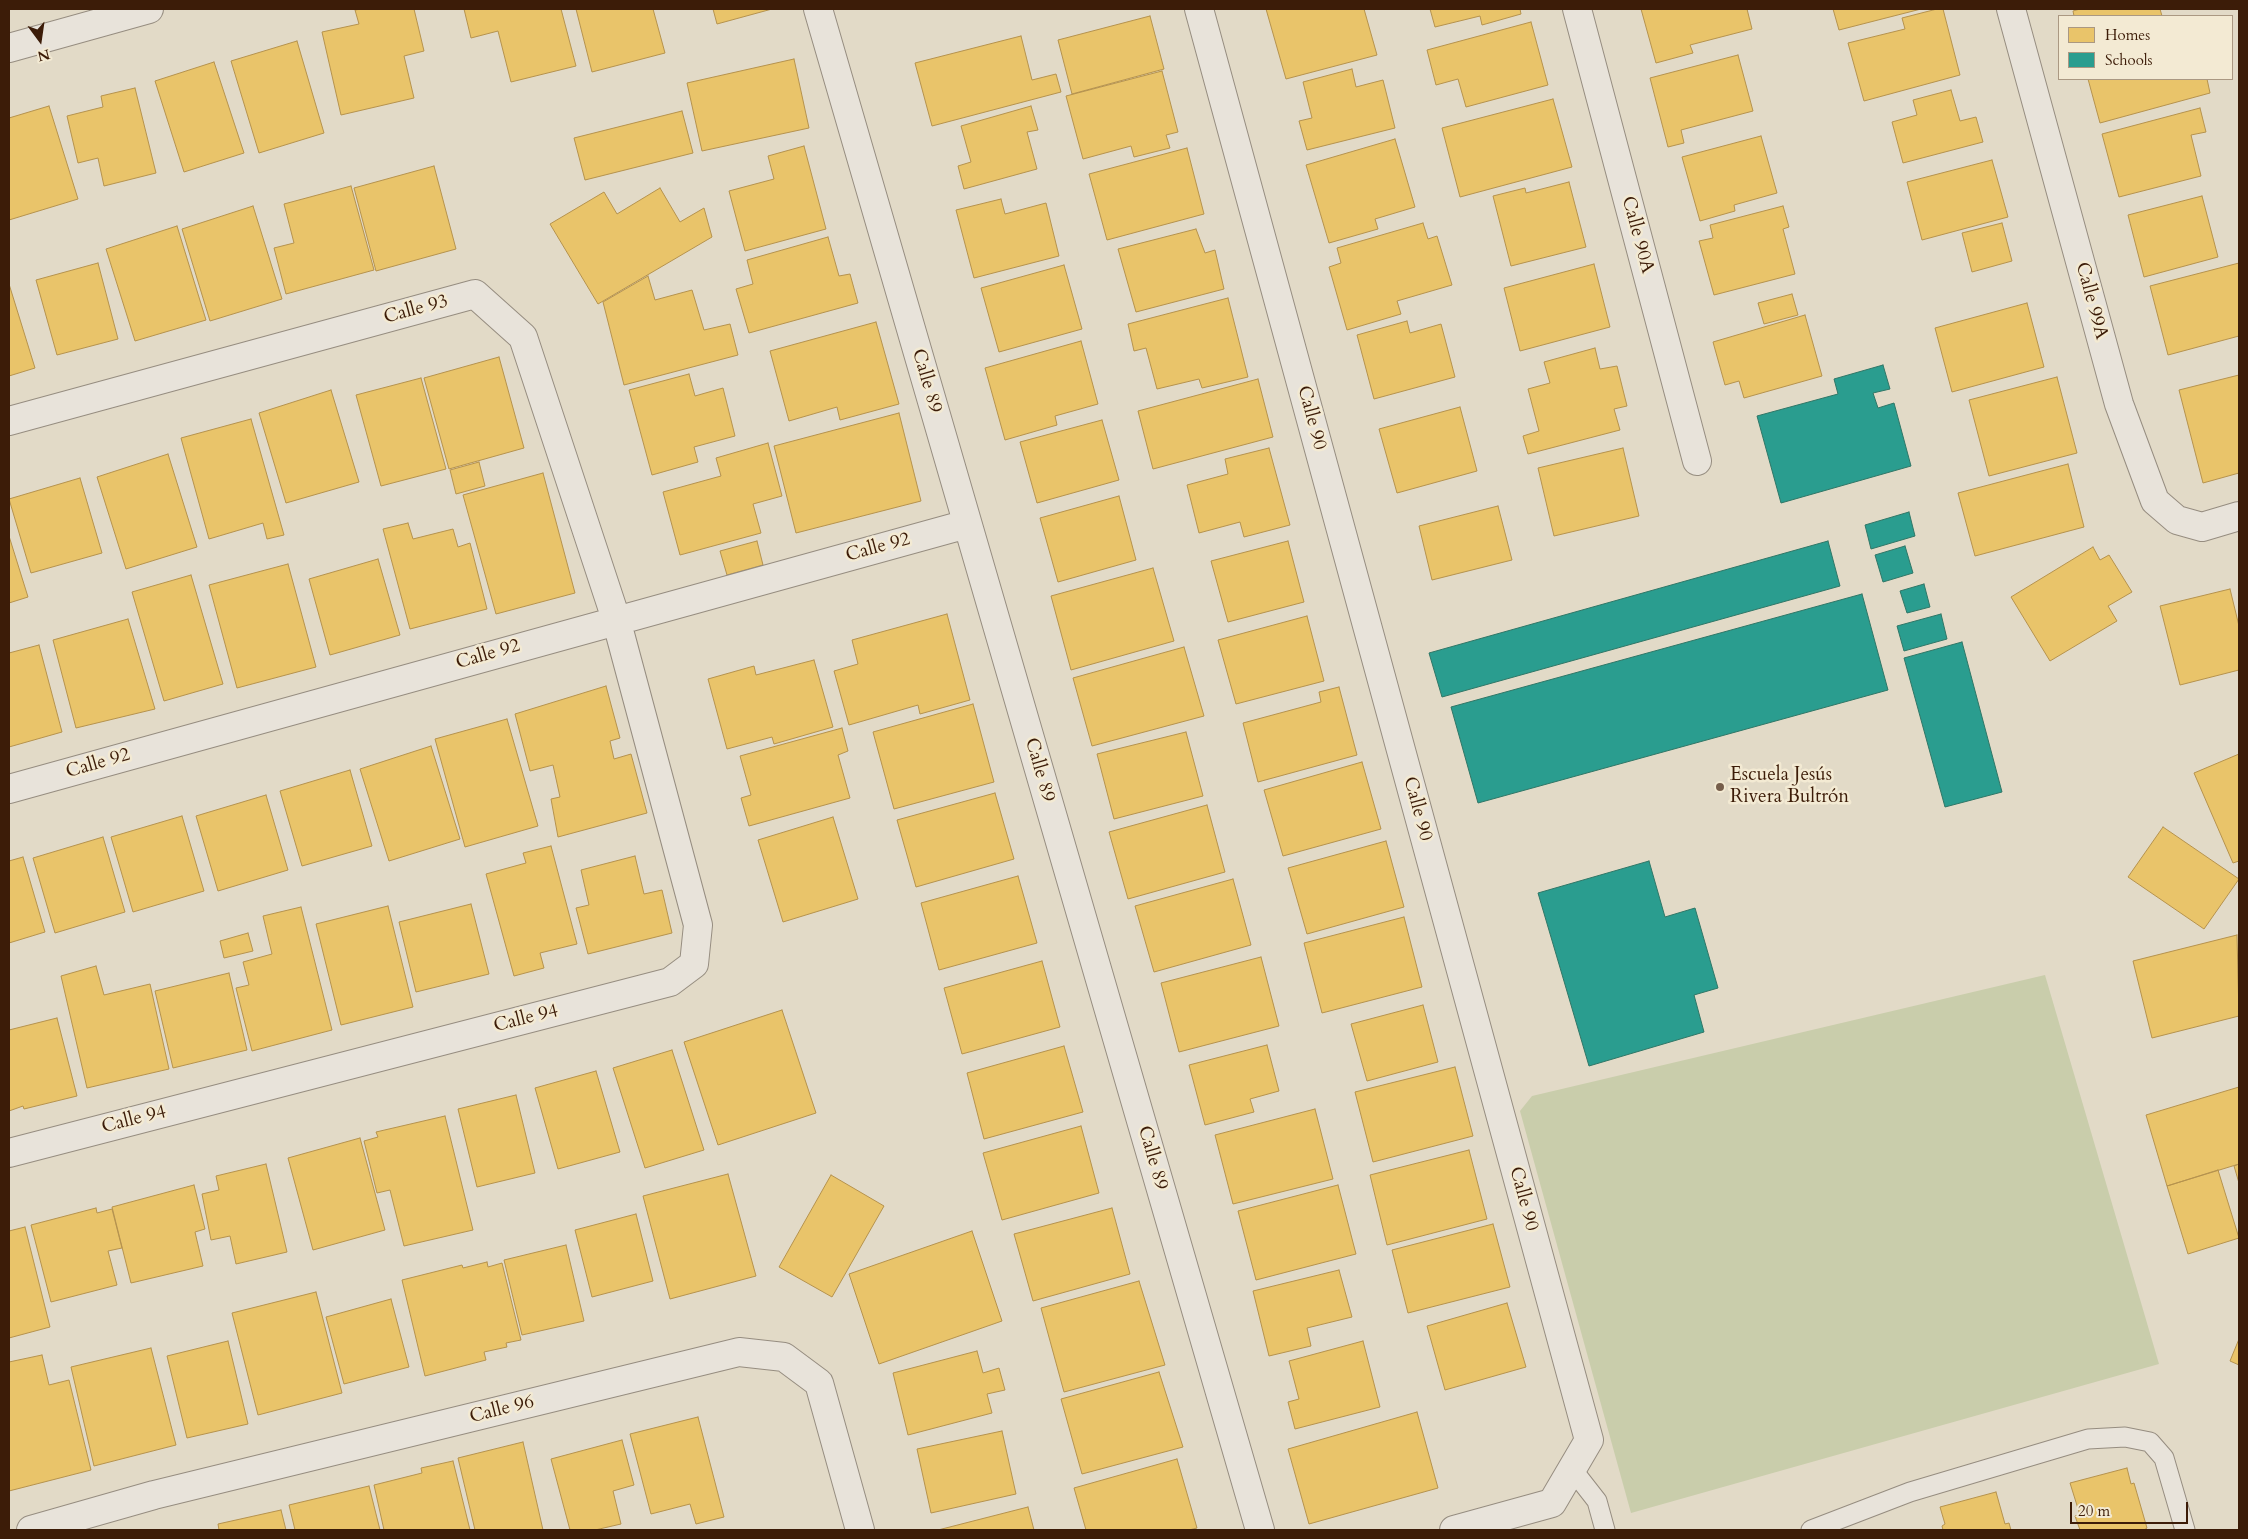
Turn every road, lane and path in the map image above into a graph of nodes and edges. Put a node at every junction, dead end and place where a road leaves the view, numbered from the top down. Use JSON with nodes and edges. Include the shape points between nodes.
{"nodes":[{"id":1,"x":149,"y":9,"type":"edge"},
{"id":2,"x":818,"y":9,"type":"edge"},
{"id":3,"x":1199,"y":9,"type":"edge"},
{"id":4,"x":1577,"y":9,"type":"edge"},
{"id":5,"x":2011,"y":9,"type":"edge"},
{"id":6,"x":9,"y":48,"type":"edge"},
{"id":7,"x":9,"y":421,"type":"edge"},
{"id":8,"x":1697,"y":462,"type":"dead end"},
{"id":9,"x":2239,"y":516,"type":"edge"},
{"id":10,"x":967,"y":524,"type":"junction"},
{"id":11,"x":616,"y":619,"type":"junction"},
{"id":12,"x":9,"y":789,"type":"edge"},
{"id":13,"x":9,"y":1153,"type":"edge"},
{"id":14,"x":1572,"y":1469,"type":"junction"},
{"id":15,"x":31,"y":1530,"type":"edge"},
{"id":16,"x":860,"y":1530,"type":"edge"},
{"id":17,"x":1260,"y":1530,"type":"edge"},
{"id":18,"x":1454,"y":1530,"type":"edge"},
{"id":19,"x":1605,"y":1530,"type":"edge"},
{"id":20,"x":1811,"y":1530,"type":"edge"},
{"id":21,"x":2185,"y":1530,"type":"edge"}],
"edges":[{"from":1,"to":6,"type":"street"},
{"from":2,"to":10,"type":"street","name":"Calle 89"},
{"from":3,"to":14,"type":"street","name":"Calle 90","via":[[1589,1440]]},
{"from":4,"to":8,"type":"street","name":"Calle 90A"},
{"from":5,"to":9,"type":"street","name":"Calle 99A","via":[[2119,404],[2155,501],[2177,520],[2202,527]]},
{"from":7,"to":11,"type":"street","name":"Calle 93","via":[[475,294],[523,337]]},
{"from":10,"to":11,"type":"street","name":"Calle 92"},
{"from":10,"to":17,"type":"street","name":"Calle 89"},
{"from":11,"to":12,"type":"street","name":"Calle 92"},
{"from":11,"to":13,"type":"street","name":"Calle 94","via":[[698,925],[694,964],[670,982]]},
{"from":14,"to":18,"type":"street","name":"Calle 90","via":[[1552,1502]]},
{"from":14,"to":19,"type":"lane","via":[[1597,1500]]},
{"from":15,"to":16,"type":"street","name":"Calle 96","via":[[154,1495],[739,1352],[784,1357],[818,1383]]},
{"from":20,"to":21,"type":"lane","via":[[1910,1492],[2088,1439],[2125,1437],[2150,1442],[2164,1458]]}]}
